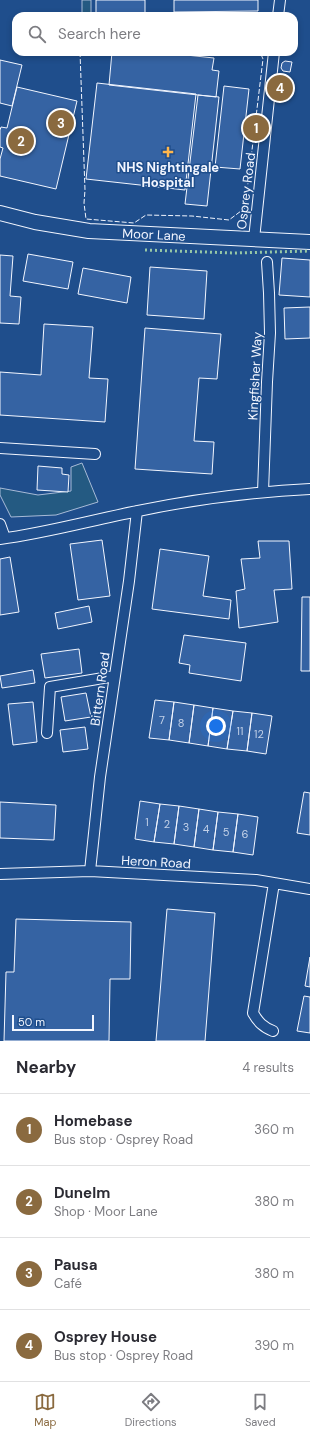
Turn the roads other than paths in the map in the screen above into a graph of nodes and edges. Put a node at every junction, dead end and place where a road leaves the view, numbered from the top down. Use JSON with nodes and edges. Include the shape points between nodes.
{"nodes":[{"id":1,"x":280,"y":0,"type":"edge"},
{"id":2,"x":278,"y":12,"type":"edge"},
{"id":3,"x":274,"y":56,"type":"edge"},
{"id":4,"x":0,"y":214,"type":"edge"},
{"id":5,"x":254,"y":239,"type":"junction"},
{"id":6,"x":310,"y":242,"type":"edge"},
{"id":7,"x":267,"y":262,"type":"dead end"},
{"id":8,"x":0,"y":448,"type":"edge"},
{"id":9,"x":95,"y":454,"type":"dead end"},
{"id":10,"x":310,"y":489,"type":"edge"},
{"id":11,"x":263,"y":492,"type":"junction"},
{"id":12,"x":137,"y":511,"type":"junction"},
{"id":13,"x":0,"y":524,"type":"edge"},
{"id":14,"x":2,"y":539,"type":"edge"},
{"id":15,"x":115,"y":676,"type":"junction"},
{"id":16,"x":47,"y":733,"type":"dead end"},
{"id":17,"x":90,"y":871,"type":"junction"},
{"id":18,"x":0,"y":874,"type":"edge"},
{"id":19,"x":274,"y":883,"type":"junction"},
{"id":20,"x":310,"y":889,"type":"edge"},
{"id":21,"x":273,"y":1031,"type":"dead end"}],
"edges":[{"from":1,"to":2,"type":"street"},
{"from":3,"to":5,"type":"street","name":"Osprey Road"},
{"from":4,"to":5,"type":"main road","name":"Moor Lane","via":[[89,230]]},
{"from":5,"to":6,"type":"main road","name":"Moor Lane"},
{"from":7,"to":11,"type":"street","name":"Kingfisher Way","via":[[270,332]]},
{"from":8,"to":9,"type":"street"},
{"from":10,"to":11,"type":"street"},
{"from":11,"to":12,"type":"street"},
{"from":12,"to":14,"type":"street"},
{"from":12,"to":15,"type":"street","name":"Bittern Road"},
{"from":13,"to":14,"type":"street"},
{"from":15,"to":16,"type":"street","via":[[50,688]]},
{"from":15,"to":17,"type":"street","name":"Bittern Road","via":[[100,777]]},
{"from":17,"to":18,"type":"street","name":"Heron Road"},
{"from":17,"to":19,"type":"street","name":"Heron Road"},
{"from":19,"to":20,"type":"street","name":"Heron Road"},
{"from":19,"to":21,"type":"street","via":[[253,1013],[264,1027]]}]}
